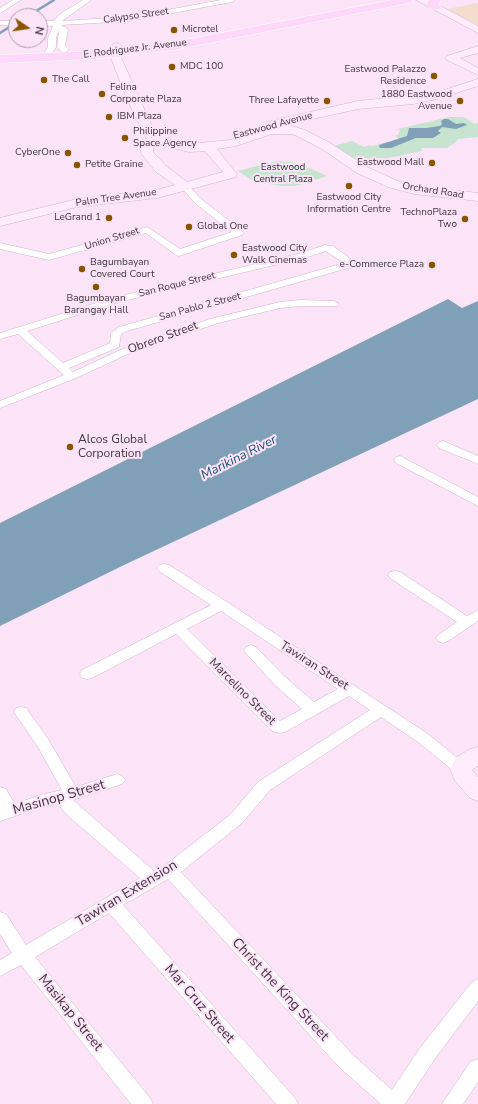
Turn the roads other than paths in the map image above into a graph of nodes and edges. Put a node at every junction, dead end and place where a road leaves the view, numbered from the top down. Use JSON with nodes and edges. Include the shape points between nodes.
{"nodes":[{"id":1,"x":18,"y":0,"type":"edge"},
{"id":2,"x":88,"y":0,"type":"edge"},
{"id":3,"x":232,"y":0,"type":"edge"},
{"id":4,"x":368,"y":0,"type":"edge"},
{"id":5,"x":409,"y":0,"type":"edge"},
{"id":6,"x":420,"y":0,"type":"edge"},
{"id":7,"x":435,"y":4,"type":"edge"},
{"id":8,"x":0,"y":11,"type":"edge"},
{"id":9,"x":301,"y":13,"type":"junction"},
{"id":10,"x":312,"y":19,"type":"junction"},
{"id":11,"x":48,"y":24,"type":"edge"},
{"id":12,"x":56,"y":24,"type":"junction"},
{"id":13,"x":478,"y":30,"type":"edge"},
{"id":14,"x":478,"y":49,"type":"edge"},
{"id":15,"x":49,"y":50,"type":"junction"},
{"id":16,"x":65,"y":50,"type":"junction"},
{"id":17,"x":119,"y":51,"type":"junction"},
{"id":18,"x":0,"y":52,"type":"edge"},
{"id":19,"x":0,"y":59,"type":"edge"},
{"id":20,"x":478,"y":72,"type":"edge"},
{"id":21,"x":478,"y":82,"type":"edge"},
{"id":22,"x":136,"y":89,"type":"junction"},
{"id":23,"x":306,"y":117,"type":"junction"},
{"id":24,"x":280,"y":127,"type":"junction"},
{"id":25,"x":157,"y":129,"type":"junction"},
{"id":26,"x":326,"y":146,"type":"junction"},
{"id":27,"x":208,"y":147,"type":"junction"},
{"id":28,"x":184,"y":186,"type":"junction"},
{"id":29,"x":478,"y":197,"type":"edge"},
{"id":30,"x":0,"y":222,"type":"edge"},
{"id":31,"x":0,"y":246,"type":"edge"},
{"id":32,"x":352,"y":264,"type":"joint"},
{"id":33,"x":334,"y":304,"type":"dead end"},
{"id":34,"x":20,"y":330,"type":"junction"},
{"id":35,"x":0,"y":336,"type":"edge"},
{"id":36,"x":62,"y":367,"type":"junction"},
{"id":37,"x":72,"y":376,"type":"junction"},
{"id":38,"x":0,"y":405,"type":"edge"},
{"id":39,"x":443,"y":445,"type":"dead end"},
{"id":40,"x":400,"y":460,"type":"dead end"},
{"id":41,"x":478,"y":460,"type":"edge"},
{"id":42,"x":478,"y":502,"type":"edge"},
{"id":43,"x":164,"y":568,"type":"dead end"},
{"id":44,"x":395,"y":575,"type":"dead end"},
{"id":45,"x":222,"y":605,"type":"junction"},
{"id":46,"x":473,"y":618,"type":"edge"},
{"id":47,"x":178,"y":628,"type":"junction"},
{"id":48,"x":442,"y":638,"type":"dead end"},
{"id":49,"x":252,"y":650,"type":"dead end"},
{"id":50,"x":87,"y":674,"type":"dead end"},
{"id":51,"x":350,"y":689,"type":"junction"},
{"id":52,"x":312,"y":709,"type":"junction"},
{"id":53,"x":381,"y":710,"type":"junction"},
{"id":54,"x":21,"y":712,"type":"dead end"},
{"id":55,"x":478,"y":754,"type":"edge"},
{"id":56,"x":461,"y":769,"type":"junction"},
{"id":57,"x":117,"y":780,"type":"dead end"},
{"id":58,"x":478,"y":792,"type":"edge"},
{"id":59,"x":0,"y":793,"type":"edge"},
{"id":60,"x":66,"y":795,"type":"junction"},
{"id":61,"x":5,"y":813,"type":"edge"},
{"id":62,"x":170,"y":871,"type":"junction"},
{"id":63,"x":152,"y":879,"type":"junction"},
{"id":64,"x":112,"y":904,"type":"junction"},
{"id":65,"x":0,"y":919,"type":"edge"},
{"id":66,"x":23,"y":955,"type":"junction"},
{"id":67,"x":0,"y":969,"type":"edge"},
{"id":68,"x":478,"y":987,"type":"edge"},
{"id":69,"x":478,"y":1067,"type":"edge"},
{"id":70,"x":143,"y":1104,"type":"edge"},
{"id":71,"x":288,"y":1104,"type":"edge"},
{"id":72,"x":394,"y":1104,"type":"edge"},
{"id":73,"x":452,"y":1104,"type":"edge"}],
"edges":[{"from":1,"to":8,"type":"street"},
{"from":2,"to":12,"type":"street","via":[[63,16]]},
{"from":3,"to":12,"type":"street","name":"Calypso Street","via":[[129,19]]},
{"from":4,"to":9,"type":"main road","name":"E. Rodriguez Jr. Avenue"},
{"from":5,"to":10,"type":"main road","name":"E. Rodriguez Jr. Avenue"},
{"from":6,"to":7,"type":"street"},
{"from":7,"to":13,"type":"street"},
{"from":9,"to":10,"type":"main road"},
{"from":9,"to":17,"type":"main road","name":"E. Rodriguez Jr. Avenue"},
{"from":10,"to":17,"type":"main road","name":"E. Rodriguez Jr. Avenue","via":[[174,46]]},
{"from":11,"to":12,"type":"street","name":"Calypso Street"},
{"from":12,"to":15,"type":"street","via":[[52,49]]},
{"from":12,"to":16,"type":"street","via":[[64,29],[61,47]]},
{"from":14,"to":20,"type":"street","via":[[451,58]]},
{"from":15,"to":16,"type":"main road","name":"E. Rodriguez Jr. Avenue"},
{"from":15,"to":18,"type":"main road","name":"E. Rodriguez Jr. Avenue"},
{"from":16,"to":17,"type":"main road","name":"E. Rodriguez Jr. Avenue"},
{"from":17,"to":19,"type":"main road","name":"E. Rodriguez Jr. Avenue","via":[[111,55]]},
{"from":17,"to":22,"type":"street"},
{"from":21,"to":23,"type":"street","name":"Eastwood Avenue","via":[[430,97],[358,105]]},
{"from":22,"to":25,"type":"street"},
{"from":22,"to":25,"type":"street","via":[[150,135]]},
{"from":23,"to":24,"type":"street","name":"Eastwood Avenue"},
{"from":23,"to":26,"type":"street","name":"Orchard Road","via":[[300,127]]},
{"from":24,"to":25,"type":"street","name":"Eastwood Avenue","via":[[207,143],[168,138]]},
{"from":24,"to":26,"type":"street","name":"Orchard Road","via":[[300,132]]},
{"from":24,"to":27,"type":"street","name":"Eastwood Avenue","via":[[232,143]]},
{"from":25,"to":27,"type":"street","name":"Eastwood Avenue","via":[[176,146]]},
{"from":25,"to":28,"type":"street","via":[[146,144],[147,153],[161,169]]},
{"from":26,"to":29,"type":"street","name":"Orchard Road","via":[[362,170],[400,186],[452,196]]},
{"from":27,"to":28,"type":"street","name":"Palm Tree Avenue","via":[[231,174]]},
{"from":28,"to":30,"type":"street","name":"Palm Tree Avenue","via":[[157,194],[77,203]]},
{"from":28,"to":31,"type":"street","name":"Union Street","via":[[198,201],[239,233],[179,253],[147,230],[55,256],[43,256]]},
{"from":32,"to":34,"type":"street","name":"San Roque Street","via":[[330,248],[325,248],[116,300]]},
{"from":32,"to":36,"type":"street","name":"San Pablo 2 Street","via":[[123,329],[116,333],[115,345]]},
{"from":33,"to":37,"type":"street","name":"Obrero Street","via":[[280,305],[214,321],[124,352]]},
{"from":34,"to":35,"type":"street","name":"San Roque Street"},
{"from":34,"to":36,"type":"street"},
{"from":36,"to":37,"type":"street"},
{"from":37,"to":38,"type":"street","name":"Obrero Street"},
{"from":39,"to":41,"type":"street"},
{"from":40,"to":42,"type":"street"},
{"from":43,"to":45,"type":"street","name":"Tawiran Street"},
{"from":44,"to":46,"type":"street","via":[[441,606]]},
{"from":45,"to":47,"type":"street"},
{"from":45,"to":51,"type":"street","name":"Tawiran Street"},
{"from":46,"to":48,"type":"street"},
{"from":47,"to":50,"type":"street"},
{"from":47,"to":52,"type":"street","name":"Marcelino Street","via":[[277,728]]},
{"from":49,"to":52,"type":"street","via":[[278,680]]},
{"from":51,"to":52,"type":"street","name":"Marcelino Street"},
{"from":51,"to":53,"type":"street","name":"Tawiran Street"},
{"from":53,"to":56,"type":"street","name":"Tawiran Street","via":[[423,738]]},
{"from":53,"to":62,"type":"street","name":"Tawiran Extension","via":[[264,786],[236,819]]},
{"from":54,"to":60,"type":"street","via":[[43,743]]},
{"from":55,"to":56,"type":"street"},
{"from":56,"to":58,"type":"street"},
{"from":57,"to":60,"type":"street","name":"Masinop Street"},
{"from":59,"to":61,"type":"street"},
{"from":60,"to":61,"type":"street","name":"Masinop Street"},
{"from":60,"to":63,"type":"street","via":[[72,810]]},
{"from":62,"to":63,"type":"street","name":"Tawiran Extension"},
{"from":62,"to":72,"type":"street","name":"Christ the King Street","via":[[346,1061]]},
{"from":63,"to":64,"type":"street","name":"Tawiran Extension"},
{"from":64,"to":66,"type":"street","name":"Tawiran Extension"},
{"from":64,"to":71,"type":"street","name":"Mar Cruz Street"},
{"from":65,"to":66,"type":"street","name":"Masikap Street"},
{"from":66,"to":67,"type":"street","name":"Tawiran Extension"},
{"from":66,"to":70,"type":"street","name":"Masikap Street"},
{"from":68,"to":72,"type":"street","via":[[427,1054]]},
{"from":69,"to":73,"type":"street"}]}
